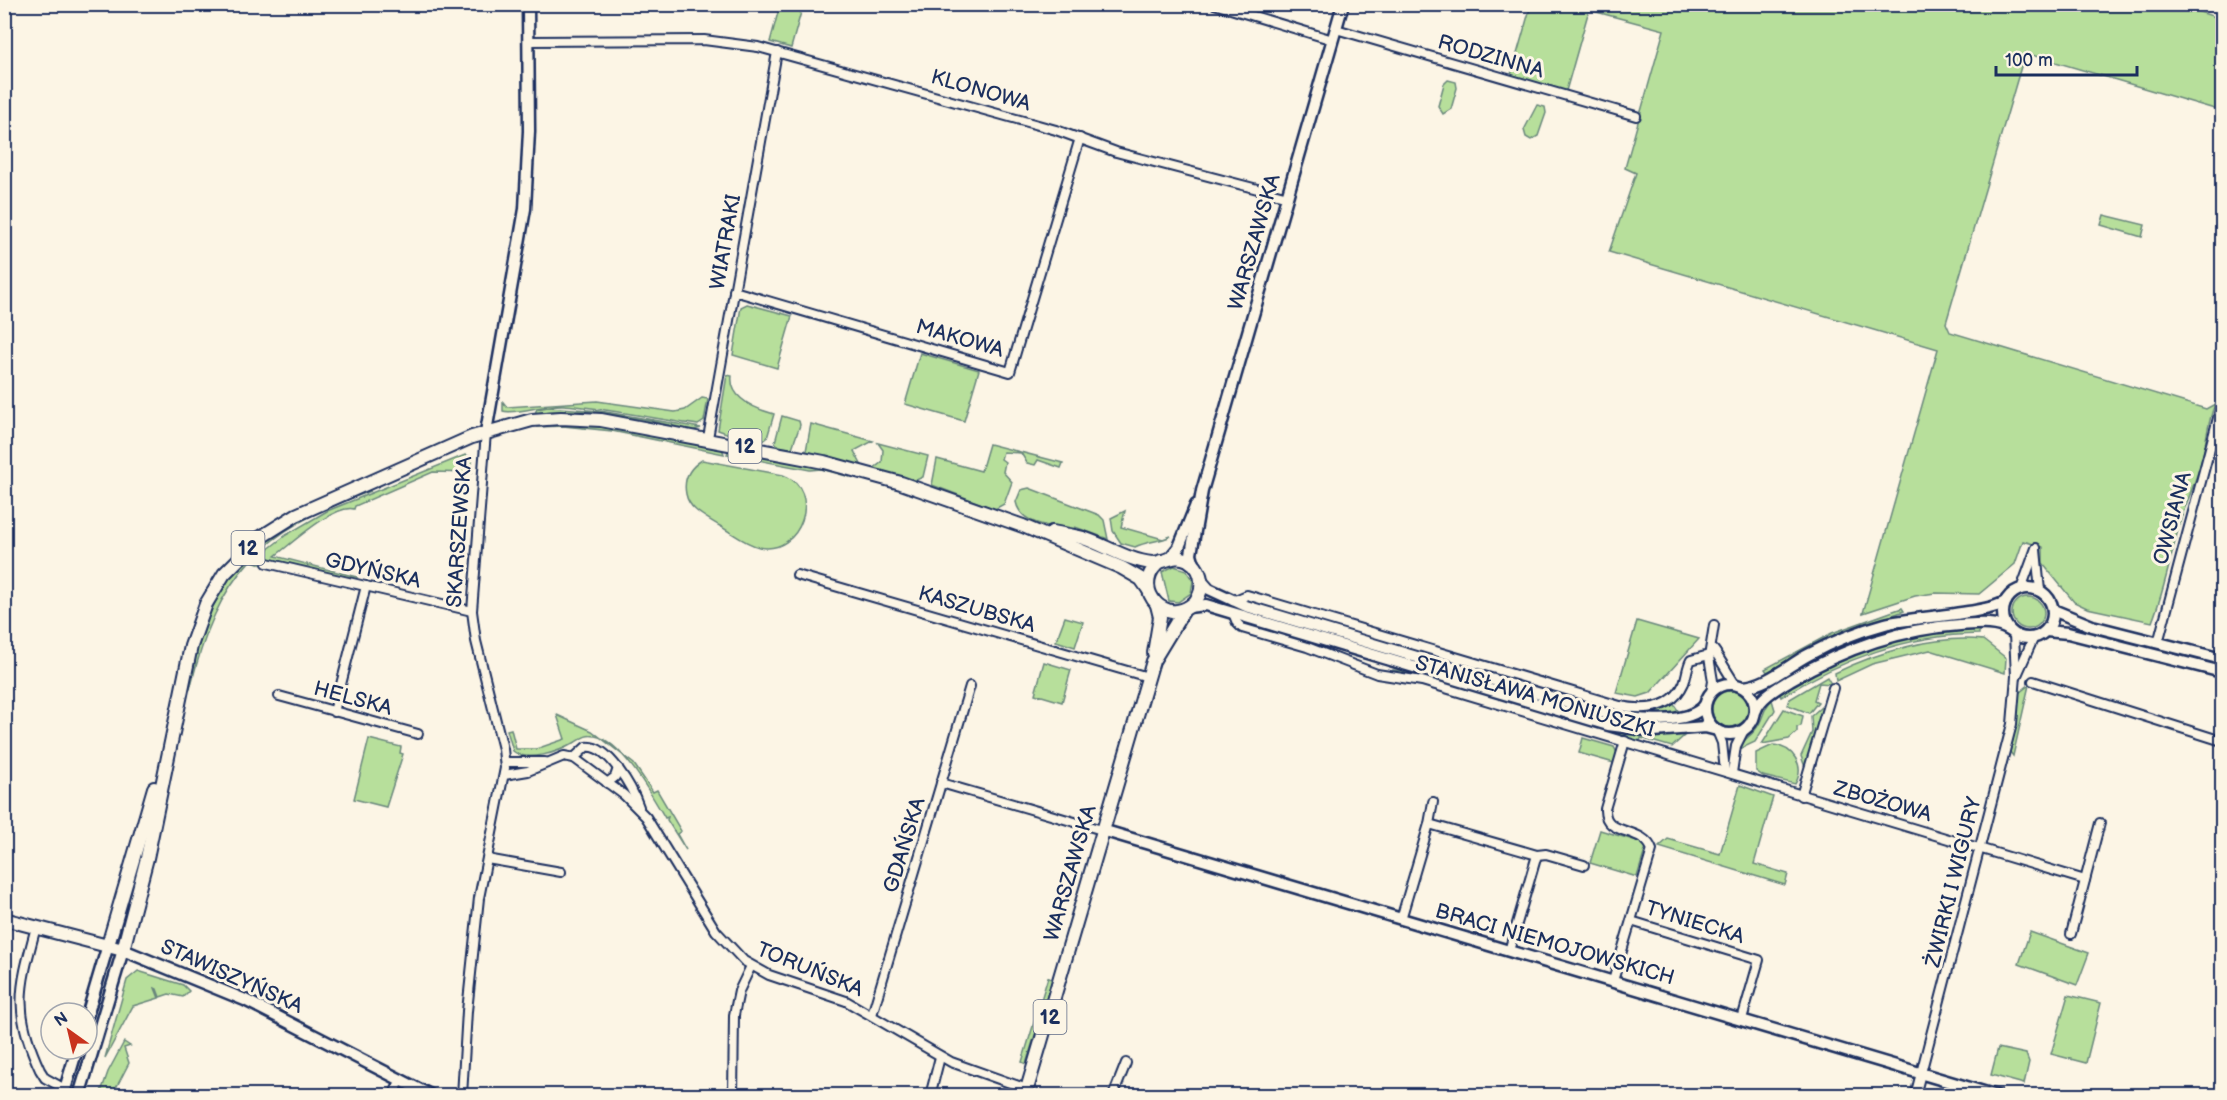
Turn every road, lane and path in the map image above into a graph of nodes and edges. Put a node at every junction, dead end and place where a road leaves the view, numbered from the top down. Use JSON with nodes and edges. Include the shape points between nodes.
{"nodes":[{"id":1,"x":528,"y":4,"type":"edge"},
{"id":2,"x":1214,"y":4,"type":"edge"},
{"id":3,"x":1343,"y":4,"type":"edge"},
{"id":4,"x":1335,"y":34,"type":"junction"},
{"id":5,"x":529,"y":41,"type":"junction"},
{"id":6,"x":777,"y":52,"type":"junction"},
{"id":7,"x":1636,"y":116,"type":"dead end"},
{"id":8,"x":1080,"y":138,"type":"junction"},
{"id":9,"x":1288,"y":196,"type":"junction"},
{"id":10,"x":734,"y":291,"type":"junction"},
{"id":11,"x":2223,"y":404,"type":"edge"},
{"id":12,"x":486,"y":432,"type":"junction"},
{"id":13,"x":708,"y":438,"type":"junction"},
{"id":14,"x":1202,"y":491,"type":"junction"},
{"id":15,"x":1023,"y":526,"type":"junction"},
{"id":16,"x":1166,"y":559,"type":"junction"},
{"id":17,"x":267,"y":563,"type":"dead end"},
{"id":18,"x":1196,"y":567,"type":"junction"},
{"id":19,"x":797,"y":575,"type":"dead end"},
{"id":20,"x":1201,"y":580,"type":"junction"},
{"id":21,"x":366,"y":586,"type":"junction"},
{"id":22,"x":1148,"y":589,"type":"junction"},
{"id":23,"x":2021,"y":589,"type":"junction"},
{"id":24,"x":2040,"y":591,"type":"junction"},
{"id":25,"x":1233,"y":601,"type":"junction"},
{"id":26,"x":2006,"y":601,"type":"junction"},
{"id":27,"x":1157,"y":605,"type":"junction"},
{"id":28,"x":1186,"y":609,"type":"junction"},
{"id":29,"x":2053,"y":610,"type":"junction"},
{"id":30,"x":472,"y":611,"type":"junction"},
{"id":31,"x":1233,"y":613,"type":"junction"},
{"id":32,"x":1714,"y":625,"type":"dead end"},
{"id":33,"x":2046,"y":631,"type":"junction"},
{"id":34,"x":2012,"y":632,"type":"junction"},
{"id":35,"x":2034,"y":638,"type":"junction"},
{"id":36,"x":2158,"y":643,"type":"junction"},
{"id":37,"x":1712,"y":652,"type":"junction"},
{"id":38,"x":2223,"y":659,"type":"edge"},
{"id":39,"x":1153,"y":661,"type":"junction"},
{"id":40,"x":2223,"y":672,"type":"edge"},
{"id":41,"x":2016,"y":676,"type":"junction"},
{"id":42,"x":1148,"y":677,"type":"junction"},
{"id":43,"x":2032,"y":681,"type":"dead end"},
{"id":44,"x":970,"y":686,"type":"dead end"},
{"id":45,"x":1739,"y":686,"type":"junction"},
{"id":46,"x":1833,"y":688,"type":"dead end"},
{"id":47,"x":1711,"y":693,"type":"junction"},
{"id":48,"x":279,"y":696,"type":"dead end"},
{"id":49,"x":1705,"y":705,"type":"junction"},
{"id":50,"x":1756,"y":710,"type":"junction"},
{"id":51,"x":334,"y":712,"type":"junction"},
{"id":52,"x":1715,"y":730,"type":"junction"},
{"id":53,"x":1743,"y":732,"type":"junction"},
{"id":54,"x":171,"y":733,"type":"junction"},
{"id":55,"x":418,"y":734,"type":"dead end"},
{"id":56,"x":1625,"y":741,"type":"junction"},
{"id":57,"x":2223,"y":741,"type":"edge"},
{"id":58,"x":574,"y":758,"type":"junction"},
{"id":59,"x":505,"y":762,"type":"junction"},
{"id":60,"x":546,"y":762,"type":"junction"},
{"id":61,"x":618,"y":768,"type":"junction"},
{"id":62,"x":1728,"y":772,"type":"junction"},
{"id":63,"x":504,"y":775,"type":"junction"},
{"id":64,"x":607,"y":783,"type":"junction"},
{"id":65,"x":941,"y":783,"type":"junction"},
{"id":66,"x":1801,"y":796,"type":"junction"},
{"id":67,"x":1810,"y":798,"type":"joint"},
{"id":68,"x":1433,"y":802,"type":"dead end"},
{"id":69,"x":641,"y":811,"type":"junction"},
{"id":70,"x":2100,"y":823,"type":"dead end"},
{"id":71,"x":1429,"y":824,"type":"junction"},
{"id":72,"x":1102,"y":830,"type":"junction"},
{"id":73,"x":1979,"y":848,"type":"junction"},
{"id":74,"x":1537,"y":855,"type":"junction"},
{"id":75,"x":487,"y":859,"type":"junction"},
{"id":76,"x":1584,"y":865,"type":"dead end"},
{"id":77,"x":561,"y":872,"type":"dead end"},
{"id":78,"x":2085,"y":880,"type":"junction"},
{"id":79,"x":1401,"y":919,"type":"junction"},
{"id":80,"x":4,"y":920,"type":"edge"},
{"id":81,"x":1631,"y":921,"type":"junction"},
{"id":82,"x":36,"y":927,"type":"junction"},
{"id":83,"x":2071,"y":934,"type":"dead end"},
{"id":84,"x":108,"y":945,"type":"junction"},
{"id":85,"x":123,"y":950,"type":"junction"},
{"id":86,"x":1509,"y":951,"type":"junction"},
{"id":87,"x":751,"y":966,"type":"junction"},
{"id":88,"x":1613,"y":981,"type":"junction"},
{"id":89,"x":91,"y":1001,"type":"edge"},
{"id":90,"x":872,"y":1015,"type":"junction"},
{"id":91,"x":1742,"y":1019,"type":"junction"},
{"id":92,"x":940,"y":1057,"type":"junction"},
{"id":93,"x":73,"y":1061,"type":"edge"},
{"id":94,"x":1126,"y":1063,"type":"dead end"},
{"id":95,"x":1921,"y":1072,"type":"junction"},
{"id":96,"x":401,"y":1079,"type":"junction"},
{"id":97,"x":64,"y":1092,"type":"edge"},
{"id":98,"x":1026,"y":1092,"type":"edge"},
{"id":99,"x":79,"y":1095,"type":"edge"},
{"id":100,"x":393,"y":1095,"type":"edge"},
{"id":101,"x":432,"y":1095,"type":"edge"},
{"id":102,"x":462,"y":1095,"type":"edge"},
{"id":103,"x":733,"y":1095,"type":"edge"},
{"id":104,"x":930,"y":1095,"type":"edge"},
{"id":105,"x":1113,"y":1095,"type":"edge"},
{"id":106,"x":1915,"y":1095,"type":"edge"},
{"id":107,"x":1997,"y":1095,"type":"edge"}],
"edges":[{"from":1,"to":5,"type":"main road","name":"SKARSZEWSKA"},
{"from":2,"to":4,"type":"street","name":"RODZINNA"},
{"from":3,"to":4,"type":"main road","name":"WARSZAWSKA"},
{"from":4,"to":7,"type":"street","name":"RODZINNA"},
{"from":4,"to":9,"type":"main road","name":"WARSZAWSKA"},
{"from":5,"to":6,"type":"street","name":"KLONOWA","via":[[722,41]]},
{"from":5,"to":12,"type":"main road","name":"SKARSZEWSKA","via":[[530,131],[525,209]]},
{"from":6,"to":8,"type":"street","name":"KLONOWA"},
{"from":6,"to":10,"type":"street","name":"WIATRAKI"},
{"from":8,"to":9,"type":"street","name":"KLONOWA","via":[[1116,152]]},
{"from":8,"to":10,"type":"street","name":"MAKOWA","via":[[1010,372]]},
{"from":9,"to":14,"type":"main road","name":"WARSZAWSKA"},
{"from":10,"to":13,"type":"street","name":"WIATRAKI"},
{"from":11,"to":36,"type":"street","name":"OWSIANA"},
{"from":12,"to":13,"type":"main road","number":"12","via":[[532,420],[575,418]]},
{"from":12,"to":30,"type":"street","name":"SKARSZEWSKA"},
{"from":12,"to":54,"type":"main road","number":"12","via":[[296,515],[247,548],[224,574],[202,614]]},
{"from":13,"to":15,"type":"main road","number":"12","via":[[877,476]]},
{"from":14,"to":16,"type":"main road","name":"WARSZAWSKA","via":[[1179,547]]},
{"from":14,"to":18,"type":"main road","name":"WARSZAWSKA","via":[[1191,554]]},
{"from":15,"to":16,"type":"main road","number":"12","via":[[1083,538],[1151,562]]},
{"from":15,"to":22,"type":"main road","number":"12","via":[[1115,564],[1141,579]]},
{"from":16,"to":18,"type":"main road","number":"12","via":[[1184,559]]},
{"from":16,"to":22,"type":"main road","via":[[1149,575]]},
{"from":17,"to":21,"type":"street","name":"GDYŃSKA"},
{"from":18,"to":20,"type":"main road"},
{"from":19,"to":42,"type":"street","name":"KASZUBSKA"},
{"from":20,"to":25,"type":"main road","name":"STANISŁAWA MONIUSZKI","via":[[1209,589]]},
{"from":20,"to":28,"type":"main road","via":[[1200,594]]},
{"from":21,"to":30,"type":"street","name":"GDYŃSKA"},
{"from":21,"to":51,"type":"street"},
{"from":22,"to":27,"type":"main road","number":"12"},
{"from":23,"to":24,"type":"main road"},
{"from":23,"to":24,"type":"street","via":[[2036,548]]},
{"from":23,"to":26,"type":"main road"},
{"from":24,"to":29,"type":"main road"},
{"from":25,"to":37,"type":"street","name":"STANISŁAWA MONIUSZKI","via":[[1247,595],[1631,708],[1651,709],[1667,702],[1683,684],[1691,660]]},
{"from":25,"to":49,"type":"main road","name":"STANISŁAWA MONIUSZKI","via":[[1621,717],[1665,720],[1699,711]]},
{"from":26,"to":34,"type":"main road","via":[[2004,619]]},
{"from":26,"to":45,"type":"main road","via":[[1994,607],[1884,624],[1838,641],[1763,680]]},
{"from":27,"to":28,"type":"main road","via":[[1170,611]]},
{"from":27,"to":39,"type":"main road","name":"WARSZAWSKA","via":[[1160,617]]},
{"from":28,"to":31,"type":"main road","name":"STANISŁAWA MONIUSZKI","via":[[1206,605]]},
{"from":28,"to":39,"type":"main road","name":"WARSZAWSKA"},
{"from":29,"to":33,"type":"main road"},
{"from":29,"to":36,"type":"main road","via":[[2082,623]]},
{"from":30,"to":59,"type":"street","name":"SKARSZEWSKA"},
{"from":31,"to":52,"type":"main road","name":"STANISŁAWA MONIUSZKI","via":[[1608,725],[1642,730],[1705,726]]},
{"from":31,"to":56,"type":"street","name":"STANISŁAWA MONIUSZKI","via":[[1242,628],[1377,674],[1413,678]]},
{"from":32,"to":37,"type":"street"},
{"from":33,"to":35,"type":"main road"},
{"from":33,"to":40,"type":"main road","via":[[2068,633]]},
{"from":34,"to":35,"type":"main road"},
{"from":34,"to":41,"type":"street","name":"ŻWIRKI I WIGURY"},
{"from":34,"to":50,"type":"main road","via":[[1996,625],[1971,624],[1888,636],[1816,665],[1761,700]]},
{"from":35,"to":41,"type":"street","name":"ŻWIRKI I WIGURY"},
{"from":36,"to":38,"type":"main road"},
{"from":37,"to":45,"type":"street"},
{"from":37,"to":47,"type":"street"},
{"from":39,"to":42,"type":"main road","name":"WARSZAWSKA","number":"12"},
{"from":41,"to":73,"type":"street","name":"ŻWIRKI I WIGURY","via":[[2012,724]]},
{"from":42,"to":72,"type":"main road","name":"WARSZAWSKA","number":"12"},
{"from":43,"to":57,"type":"street"},
{"from":44,"to":65,"type":"street","name":"GDAŃSKA"},
{"from":45,"to":47,"type":"main road","via":[[1722,686]]},
{"from":45,"to":50,"type":"main road","via":[[1752,697]]},
{"from":46,"to":66,"type":"street"},
{"from":47,"to":49,"type":"main road"},
{"from":48,"to":51,"type":"street","name":"HELSKA"},
{"from":49,"to":52,"type":"main road","via":[[1706,718]]},
{"from":50,"to":53,"type":"main road"},
{"from":51,"to":55,"type":"street","name":"HELSKA"},
{"from":52,"to":53,"type":"main road","via":[[1730,735]]},
{"from":52,"to":62,"type":"street"},
{"from":53,"to":62,"type":"street"},
{"from":54,"to":84,"type":"main road","number":"12"},
{"from":54,"to":85,"type":"main road","number":"12","via":[[147,858]]},
{"from":56,"to":62,"type":"street","name":"STANISŁAWA MONIUSZKI"},
{"from":56,"to":81,"type":"street","name":"TYNIECKA","via":[[1605,818],[1612,826],[1644,837],[1652,850]]},
{"from":58,"to":60,"type":"street","via":[[564,756]]},
{"from":58,"to":61,"type":"street","name":"TORUŃSKA","via":[[591,746]]},
{"from":58,"to":64,"type":"street","name":"TORUŃSKA"},
{"from":59,"to":60,"type":"street"},
{"from":59,"to":63,"type":"street","name":"SKARSZEWSKA"},
{"from":60,"to":63,"type":"street","via":[[528,771]]},
{"from":61,"to":64,"type":"street"},
{"from":61,"to":69,"type":"street","name":"TORUŃSKA"},
{"from":62,"to":66,"type":"street","name":"STANISŁAWA MONIUSZKI"},
{"from":63,"to":75,"type":"street","name":"SKARSZEWSKA"},
{"from":64,"to":69,"type":"street","name":"TORUŃSKA"},
{"from":65,"to":72,"type":"street"},
{"from":65,"to":90,"type":"street","name":"GDAŃSKA"},
{"from":66,"to":67,"type":"street","name":"STANISŁAWA MONIUSZKI"},
{"from":67,"to":73,"type":"street","name":"ZBOŻOWA"},
{"from":68,"to":71,"type":"street"},
{"from":69,"to":87,"type":"street","name":"TORUŃSKA","via":[[716,931]]},
{"from":70,"to":78,"type":"street"},
{"from":71,"to":74,"type":"street"},
{"from":71,"to":79,"type":"street"},
{"from":72,"to":79,"type":"main road","name":"BRACI NIEMOJOWSKICH"},
{"from":72,"to":98,"type":"main road","name":"WARSZAWSKA","number":"12"},
{"from":73,"to":78,"type":"street","name":"ZBOŻOWA"},
{"from":73,"to":95,"type":"street","name":"ŻWIRKI I WIGURY"},
{"from":74,"to":76,"type":"street"},
{"from":74,"to":86,"type":"street"},
{"from":75,"to":77,"type":"street"},
{"from":75,"to":102,"type":"street","name":"SKARSZEWSKA","via":[[471,968]]},
{"from":78,"to":83,"type":"street"},
{"from":79,"to":86,"type":"main road","name":"BRACI NIEMOJOWSKICH"},
{"from":80,"to":82,"type":"main road","name":"STAWISZYŃSKA"},
{"from":81,"to":88,"type":"street","name":"TYNIECKA"},
{"from":81,"to":91,"type":"street","name":"TYNIECKA","via":[[1759,960]]},
{"from":82,"to":84,"type":"main road","name":"STAWISZYŃSKA"},
{"from":82,"to":97,"type":"street","via":[[22,978],[20,1014],[40,1070]]},
{"from":84,"to":85,"type":"main road","name":"STAWISZYŃSKA"},
{"from":84,"to":89,"type":"main road"},
{"from":85,"to":96,"type":"main road","name":"STAWISZYŃSKA","via":[[238,997]]},
{"from":85,"to":99,"type":"main road"},
{"from":86,"to":88,"type":"main road","name":"BRACI NIEMOJOWSKICH"},
{"from":87,"to":90,"type":"street","name":"TORUŃSKA","via":[[846,1000]]},
{"from":87,"to":103,"type":"street","via":[[739,991],[734,1015]]},
{"from":88,"to":91,"type":"main road","name":"BRACI NIEMOJOWSKICH"},
{"from":90,"to":92,"type":"street","name":"TORUŃSKA"},
{"from":91,"to":95,"type":"main road","name":"BRACI NIEMOJOWSKICH"},
{"from":92,"to":98,"type":"street","name":"TORUŃSKA"},
{"from":92,"to":104,"type":"street"},
{"from":93,"to":97,"type":"main road"},
{"from":94,"to":105,"type":"street"},
{"from":95,"to":106,"type":"street","name":"ŻWIRKI I WIGURY"},
{"from":95,"to":107,"type":"main road","name":"BRACI NIEMOJOWSKICH"},
{"from":96,"to":100,"type":"street"},
{"from":96,"to":101,"type":"main road","name":"STAWISZYŃSKA"}]}
